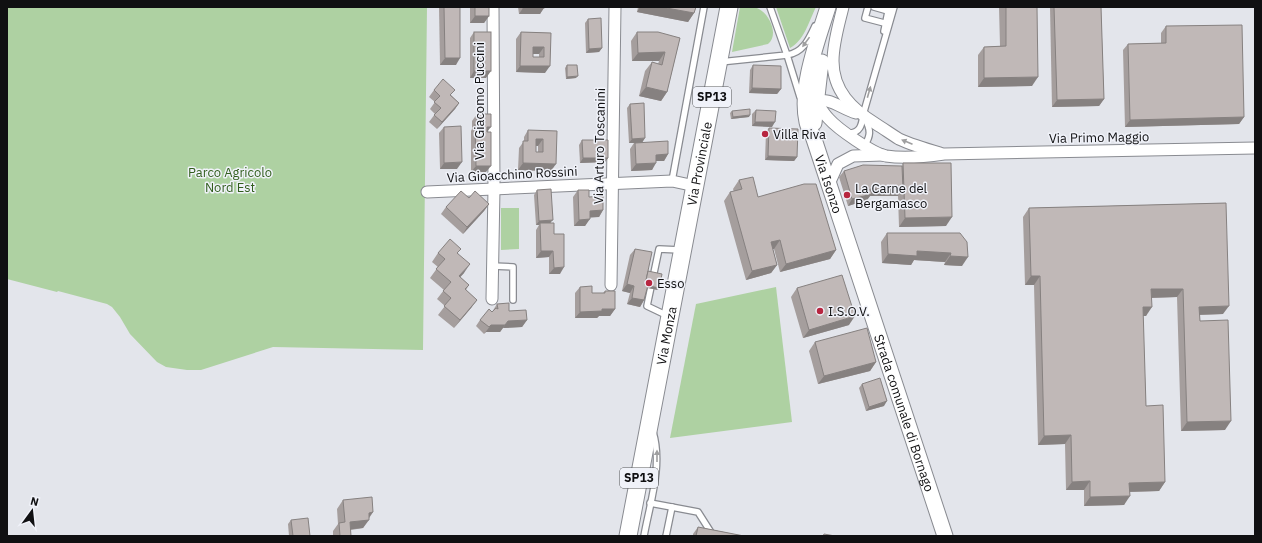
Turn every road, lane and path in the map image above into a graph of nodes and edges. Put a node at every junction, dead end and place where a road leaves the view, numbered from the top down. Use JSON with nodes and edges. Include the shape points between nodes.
{"nodes":[{"id":1,"x":493,"y":7,"type":"edge"},
{"id":2,"x":615,"y":7,"type":"edge"},
{"id":3,"x":704,"y":7,"type":"edge"},
{"id":4,"x":729,"y":7,"type":"edge"},
{"id":5,"x":770,"y":7,"type":"edge"},
{"id":6,"x":823,"y":7,"type":"edge"},
{"id":7,"x":828,"y":7,"type":"edge"},
{"id":8,"x":837,"y":7,"type":"edge"},
{"id":9,"x":844,"y":7,"type":"edge"},
{"id":10,"x":868,"y":7,"type":"edge"},
{"id":11,"x":874,"y":7,"type":"edge"},
{"id":12,"x":894,"y":7,"type":"edge"},
{"id":13,"x":888,"y":9,"type":"edge"},
{"id":14,"x":887,"y":24,"type":"junction"},
{"id":15,"x":787,"y":56,"type":"junction"},
{"id":16,"x":718,"y":62,"type":"junction"},
{"id":17,"x":810,"y":112,"type":"junction"},
{"id":18,"x":862,"y":115,"type":"junction"},
{"id":19,"x":846,"y":133,"type":"junction"},
{"id":20,"x":814,"y":136,"type":"junction"},
{"id":21,"x":864,"y":145,"type":"junction"},
{"id":22,"x":1255,"y":148,"type":"edge"},
{"id":23,"x":944,"y":154,"type":"junction"},
{"id":24,"x":884,"y":155,"type":"junction"},
{"id":25,"x":853,"y":156,"type":"junction"},
{"id":26,"x":672,"y":181,"type":"junction"},
{"id":27,"x":613,"y":183,"type":"junction"},
{"id":28,"x":829,"y":184,"type":"junction"},
{"id":29,"x":695,"y":186,"type":"junction"},
{"id":30,"x":494,"y":189,"type":"junction"},
{"id":31,"x":427,"y":192,"type":"dead end"},
{"id":32,"x":682,"y":250,"type":"junction"},
{"id":33,"x":492,"y":266,"type":"junction"},
{"id":34,"x":856,"y":268,"type":"joint"},
{"id":35,"x":612,"y":285,"type":"dead end"},
{"id":36,"x":492,"y":298,"type":"dead end"},
{"id":37,"x":513,"y":300,"type":"dead end"},
{"id":38,"x":670,"y":316,"type":"junction"},
{"id":39,"x":650,"y":421,"type":"junction"},
{"id":40,"x":650,"y":503,"type":"junction"},
{"id":41,"x":672,"y":507,"type":"junction"},
{"id":42,"x":628,"y":536,"type":"edge"},
{"id":43,"x":644,"y":536,"type":"edge"},
{"id":44,"x":666,"y":536,"type":"edge"},
{"id":45,"x":723,"y":536,"type":"edge"},
{"id":46,"x":945,"y":536,"type":"edge"}],
"edges":[{"from":1,"to":30,"type":"street","name":"Via Giacomo Puccini"},
{"from":2,"to":27,"type":"street","name":"Via Arturo Toscanini"},
{"from":3,"to":26,"type":"lane"},
{"from":4,"to":16,"type":"main road","name":"Via Provinciale","number":"SP13"},
{"from":5,"to":15,"type":"lane"},
{"from":6,"to":15,"type":"lane","one_way":true,"via":[[809,39],[801,50]]},
{"from":7,"to":17,"type":"street","name":"Via Isonzo","via":[[818,37],[805,96]]},
{"from":8,"to":17,"type":"street"},
{"from":9,"to":18,"type":"street","name":"Via Primo Maggio","via":[[834,47],[834,72],[840,91]]},
{"from":10,"to":14,"type":"lane","via":[[865,18]]},
{"from":11,"to":13,"type":"lane"},
{"from":12,"to":14,"type":"lane"},
{"from":13,"to":14,"type":"lane"},
{"from":18,"to":14,"type":"lane","one_way":true},
{"from":15,"to":16,"type":"lane"},
{"from":15,"to":17,"type":"lane"},
{"from":16,"to":29,"type":"main road","name":"Via Provinciale","number":"SP13"},
{"from":17,"to":18,"type":"street","name":"Via Primo Maggio","via":[[824,101]]},
{"from":17,"to":19,"type":"street","name":"Via Primo Maggio","via":[[829,119]]},
{"from":17,"to":20,"type":"street"},
{"from":17,"to":20,"type":"street","name":"Via Isonzo"},
{"from":18,"to":19,"type":"lane","via":[[860,128],[853,133]]},
{"from":18,"to":21,"type":"lane","via":[[869,126],[870,136]]},
{"from":23,"to":18,"type":"street","name":"Via Primo Maggio","one_way":true,"via":[[899,139]]},
{"from":19,"to":21,"type":"street","name":"Via Primo Maggio"},
{"from":20,"to":28,"type":"street","name":"Via Isonzo"},
{"from":21,"to":24,"type":"street","name":"Via Primo Maggio"},
{"from":21,"to":25,"type":"lane"},
{"from":22,"to":23,"type":"street","name":"Via Primo Maggio"},
{"from":23,"to":24,"type":"street","name":"Via Primo Maggio","via":[[916,158]]},
{"from":24,"to":25,"type":"street","name":"Via Primo Maggio"},
{"from":25,"to":28,"type":"street","via":[[838,164]]},
{"from":26,"to":27,"type":"street","name":"Via Gioacchino Rossini"},
{"from":26,"to":29,"type":"street","name":"Via Gioacchino Rossini"},
{"from":27,"to":30,"type":"street","name":"Via Gioacchino Rossini"},
{"from":27,"to":35,"type":"street","name":"Via Arturo Toscanini"},
{"from":28,"to":34,"type":"street","name":"Via Isonzo"},
{"from":29,"to":32,"type":"main road","name":"Via Provinciale","number":"SP13"},
{"from":30,"to":31,"type":"street","name":"Via Gioacchino Rossini"},
{"from":30,"to":33,"type":"street","name":"Via Giacomo Puccini"},
{"from":32,"to":38,"type":"main road","name":"Via Monza","number":"SP13"},
{"from":32,"to":38,"type":"lane","via":[[659,249],[646,306]]},
{"from":33,"to":36,"type":"street","name":"Via Giacomo Puccini"},
{"from":33,"to":37,"type":"lane","via":[[513,267]]},
{"from":34,"to":46,"type":"street","name":"Strada comunale di Bornago"},
{"from":38,"to":39,"type":"main road","name":"Via Monza","number":"SP13"},
{"from":40,"to":39,"type":"lane","name":"Via Monza","one_way":true,"via":[[658,453]]},
{"from":39,"to":42,"type":"main road","name":"Via Monza","number":"SP13"},
{"from":40,"to":41,"type":"lane"},
{"from":40,"to":43,"type":"lane","name":"Via Monza"},
{"from":41,"to":44,"type":"lane"},
{"from":41,"to":45,"type":"lane","via":[[698,512],[712,534]]}]}
